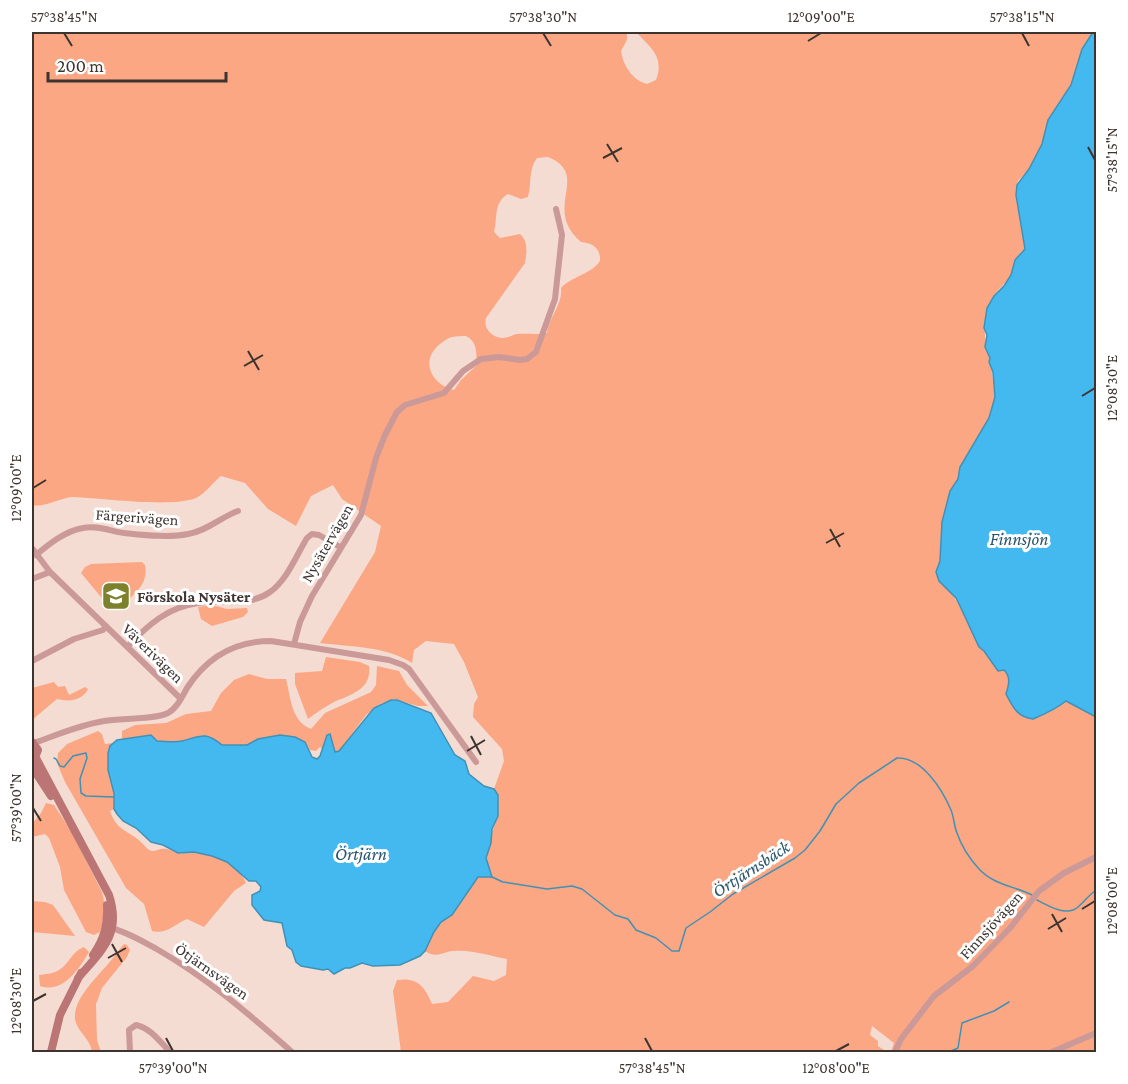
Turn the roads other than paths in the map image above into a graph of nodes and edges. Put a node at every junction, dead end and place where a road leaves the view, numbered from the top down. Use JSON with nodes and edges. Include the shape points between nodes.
{"nodes":[{"id":1,"x":556,"y":209,"type":"dead end"},
{"id":2,"x":238,"y":510,"type":"dead end"},
{"id":3,"x":340,"y":547,"type":"junction"},
{"id":4,"x":32,"y":548,"type":"edge"},
{"id":5,"x":36,"y":555,"type":"junction"},
{"id":6,"x":50,"y":572,"type":"junction"},
{"id":7,"x":32,"y":579,"type":"edge"},
{"id":8,"x":106,"y":626,"type":"junction"},
{"id":9,"x":294,"y":644,"type":"junction"},
{"id":10,"x":128,"y":646,"type":"junction"},
{"id":11,"x":32,"y":661,"type":"edge"},
{"id":12,"x":181,"y":699,"type":"junction"},
{"id":13,"x":34,"y":754,"type":"edge"},
{"id":14,"x":476,"y":762,"type":"dead end"},
{"id":15,"x":1096,"y":857,"type":"edge"},
{"id":16,"x":110,"y":927,"type":"junction"},
{"id":17,"x":1096,"y":1033,"type":"edge"},
{"id":18,"x":51,"y":1053,"type":"edge"},
{"id":19,"x":130,"y":1053,"type":"edge"},
{"id":20,"x":170,"y":1053,"type":"edge"},
{"id":21,"x":292,"y":1053,"type":"edge"},
{"id":22,"x":895,"y":1053,"type":"edge"},
{"id":23,"x":1052,"y":1053,"type":"edge"}],
"edges":[{"from":1,"to":3,"type":"street","name":"Nysätervägen","via":[[562,235],[555,299],[536,352],[520,360],[481,359],[463,371],[444,393],[400,408],[385,435],[361,515]]},
{"from":2,"to":5,"type":"street","name":"Färgerivägen","via":[[189,534],[83,528],[66,534]]},
{"from":3,"to":9,"type":"street","name":"Nysätervägen","via":[[305,608]]},
{"from":3,"to":10,"type":"street","via":[[312,534],[272,591],[240,601],[200,602],[174,609]]},
{"from":4,"to":5,"type":"street","name":"Väverivägen"},
{"from":5,"to":6,"type":"street","name":"Väverivägen"},
{"from":6,"to":7,"type":"street"},
{"from":6,"to":8,"type":"street","name":"Väverivägen"},
{"from":8,"to":10,"type":"street","name":"Väverivägen"},
{"from":8,"to":11,"type":"street"},
{"from":9,"to":12,"type":"street","via":[[255,641],[231,648],[196,674]]},
{"from":9,"to":14,"type":"street","via":[[403,665]]},
{"from":10,"to":12,"type":"street","name":"Väverivägen"},
{"from":12,"to":13,"type":"street","via":[[164,715],[71,729],[48,740]]},
{"from":13,"to":16,"type":"street","via":[[106,889],[112,904]]},
{"from":15,"to":22,"type":"street","name":"Finnsjövägen","via":[[1039,891],[973,966],[934,996]]},
{"from":16,"to":18,"type":"street","via":[[103,951],[78,978],[60,1015]]},
{"from":16,"to":21,"type":"street","name":"Ötjärnsvägen","via":[[184,965],[237,1003]]},
{"from":17,"to":23,"type":"street"},
{"from":19,"to":20,"type":"street","via":[[129,1030],[136,1025],[150,1031]]}]}
